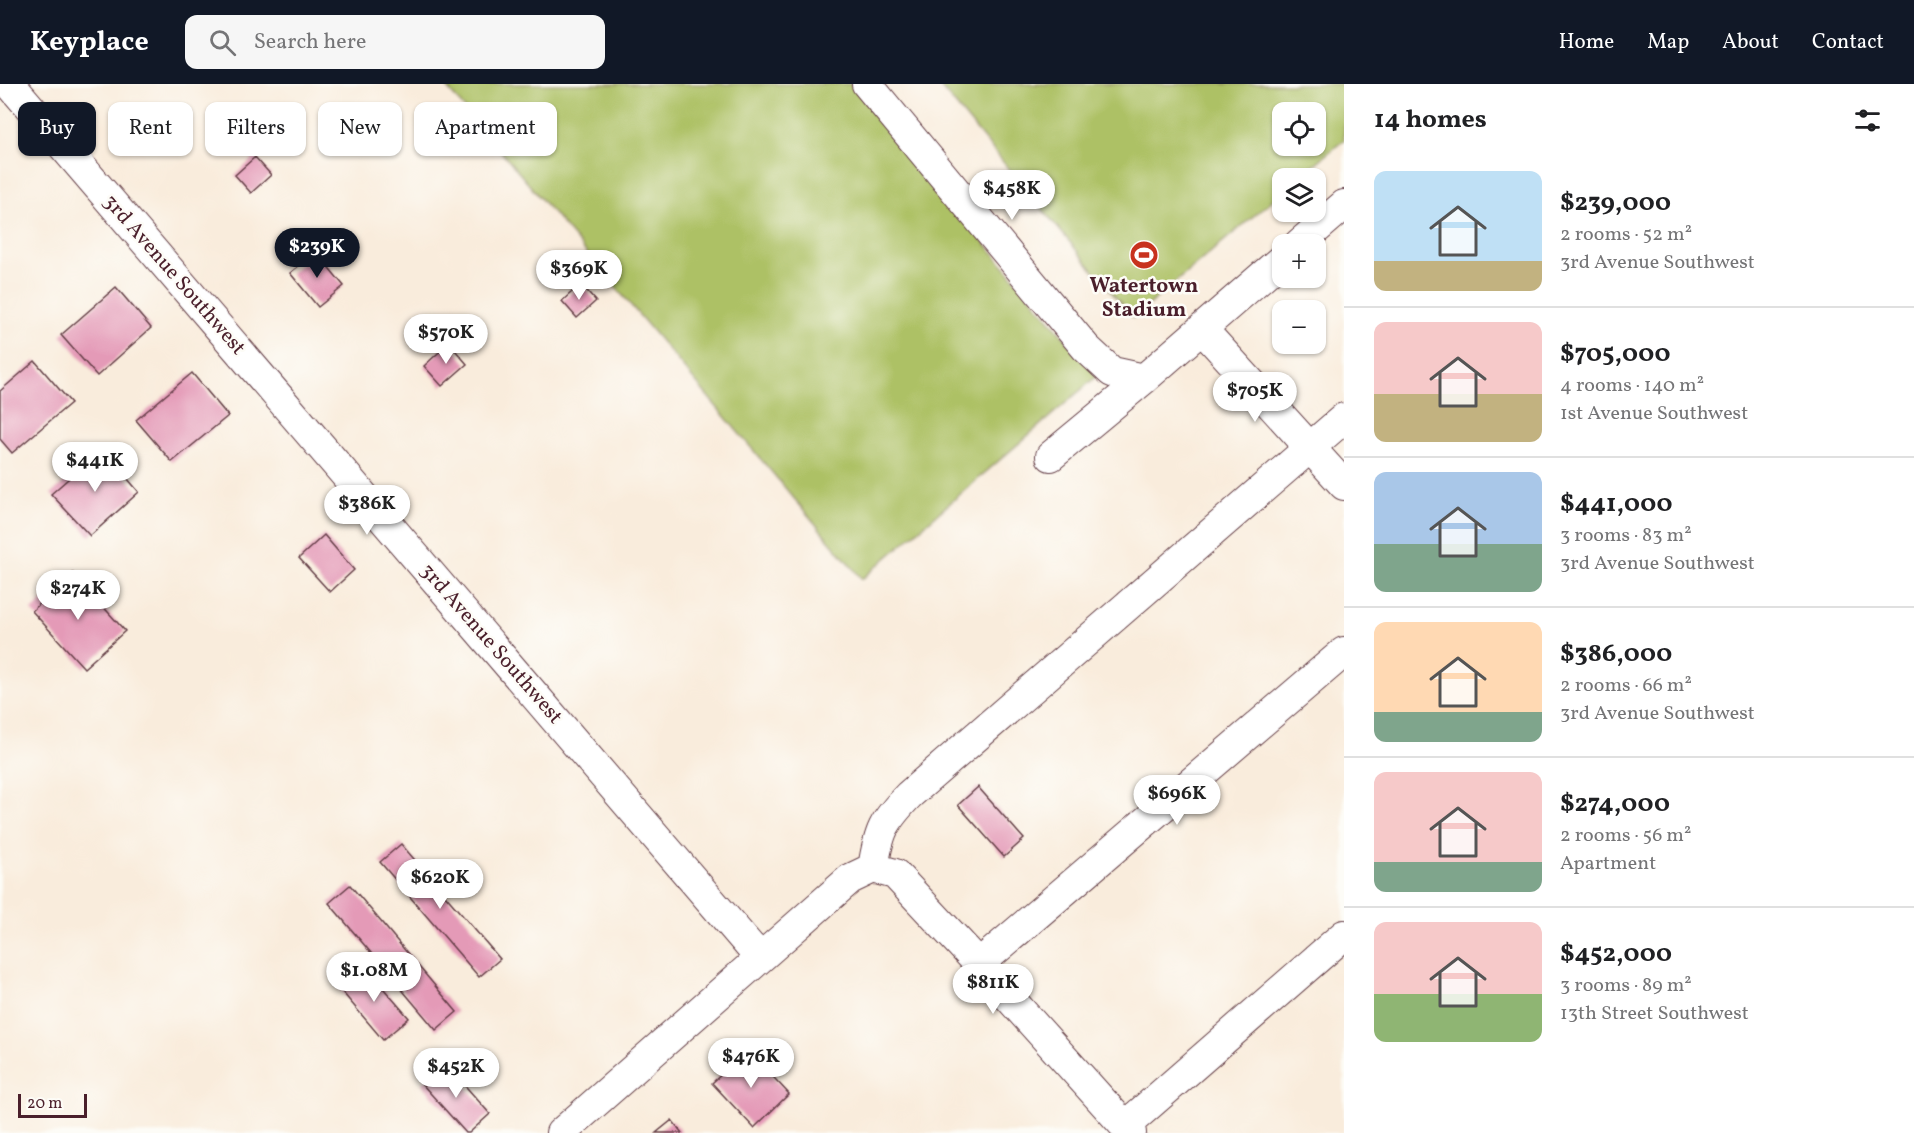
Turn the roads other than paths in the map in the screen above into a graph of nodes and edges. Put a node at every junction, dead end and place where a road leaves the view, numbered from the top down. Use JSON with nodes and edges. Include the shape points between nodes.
{"nodes":[{"id":1,"x":10,"y":84,"type":"edge"},
{"id":2,"x":867,"y":84,"type":"edge"},
{"id":3,"x":1344,"y":205,"type":"edge"},
{"id":4,"x":1311,"y":234,"type":"edge"},
{"id":5,"x":1272,"y":268,"type":"edge"},
{"id":6,"x":1202,"y":329,"type":"junction"},
{"id":7,"x":1144,"y":379,"type":"junction"},
{"id":8,"x":1344,"y":418,"type":"edge"},
{"id":9,"x":1310,"y":448,"type":"junction"},
{"id":10,"x":1051,"y":456,"type":"dead end"},
{"id":11,"x":1344,"y":485,"type":"edge"},
{"id":12,"x":1344,"y":652,"type":"edge"},
{"id":13,"x":873,"y":868,"type":"junction"},
{"id":14,"x":1344,"y":935,"type":"edge"},
{"id":15,"x":760,"y":958,"type":"junction"},
{"id":16,"x":979,"y":964,"type":"junction"},
{"id":17,"x":1128,"y":1130,"type":"edge"},
{"id":18,"x":561,"y":1133,"type":"edge"}],
"edges":[{"from":1,"to":15,"type":"street","name":"3rd Avenue Southwest"},
{"from":2,"to":7,"type":"street","via":[[1086,348],[1112,372]]},
{"from":3,"to":4,"type":"street"},
{"from":5,"to":6,"type":"street"},
{"from":6,"to":7,"type":"street"},
{"from":6,"to":9,"type":"street"},
{"from":7,"to":10,"type":"street"},
{"from":8,"to":9,"type":"street"},
{"from":9,"to":11,"type":"street"},
{"from":9,"to":13,"type":"street","via":[[909,795],[888,816]]},
{"from":12,"to":16,"type":"street"},
{"from":13,"to":15,"type":"street","via":[[850,879]]},
{"from":13,"to":16,"type":"street","via":[[895,874]]},
{"from":14,"to":17,"type":"street"},
{"from":15,"to":18,"type":"street"},
{"from":16,"to":17,"type":"street"}]}
